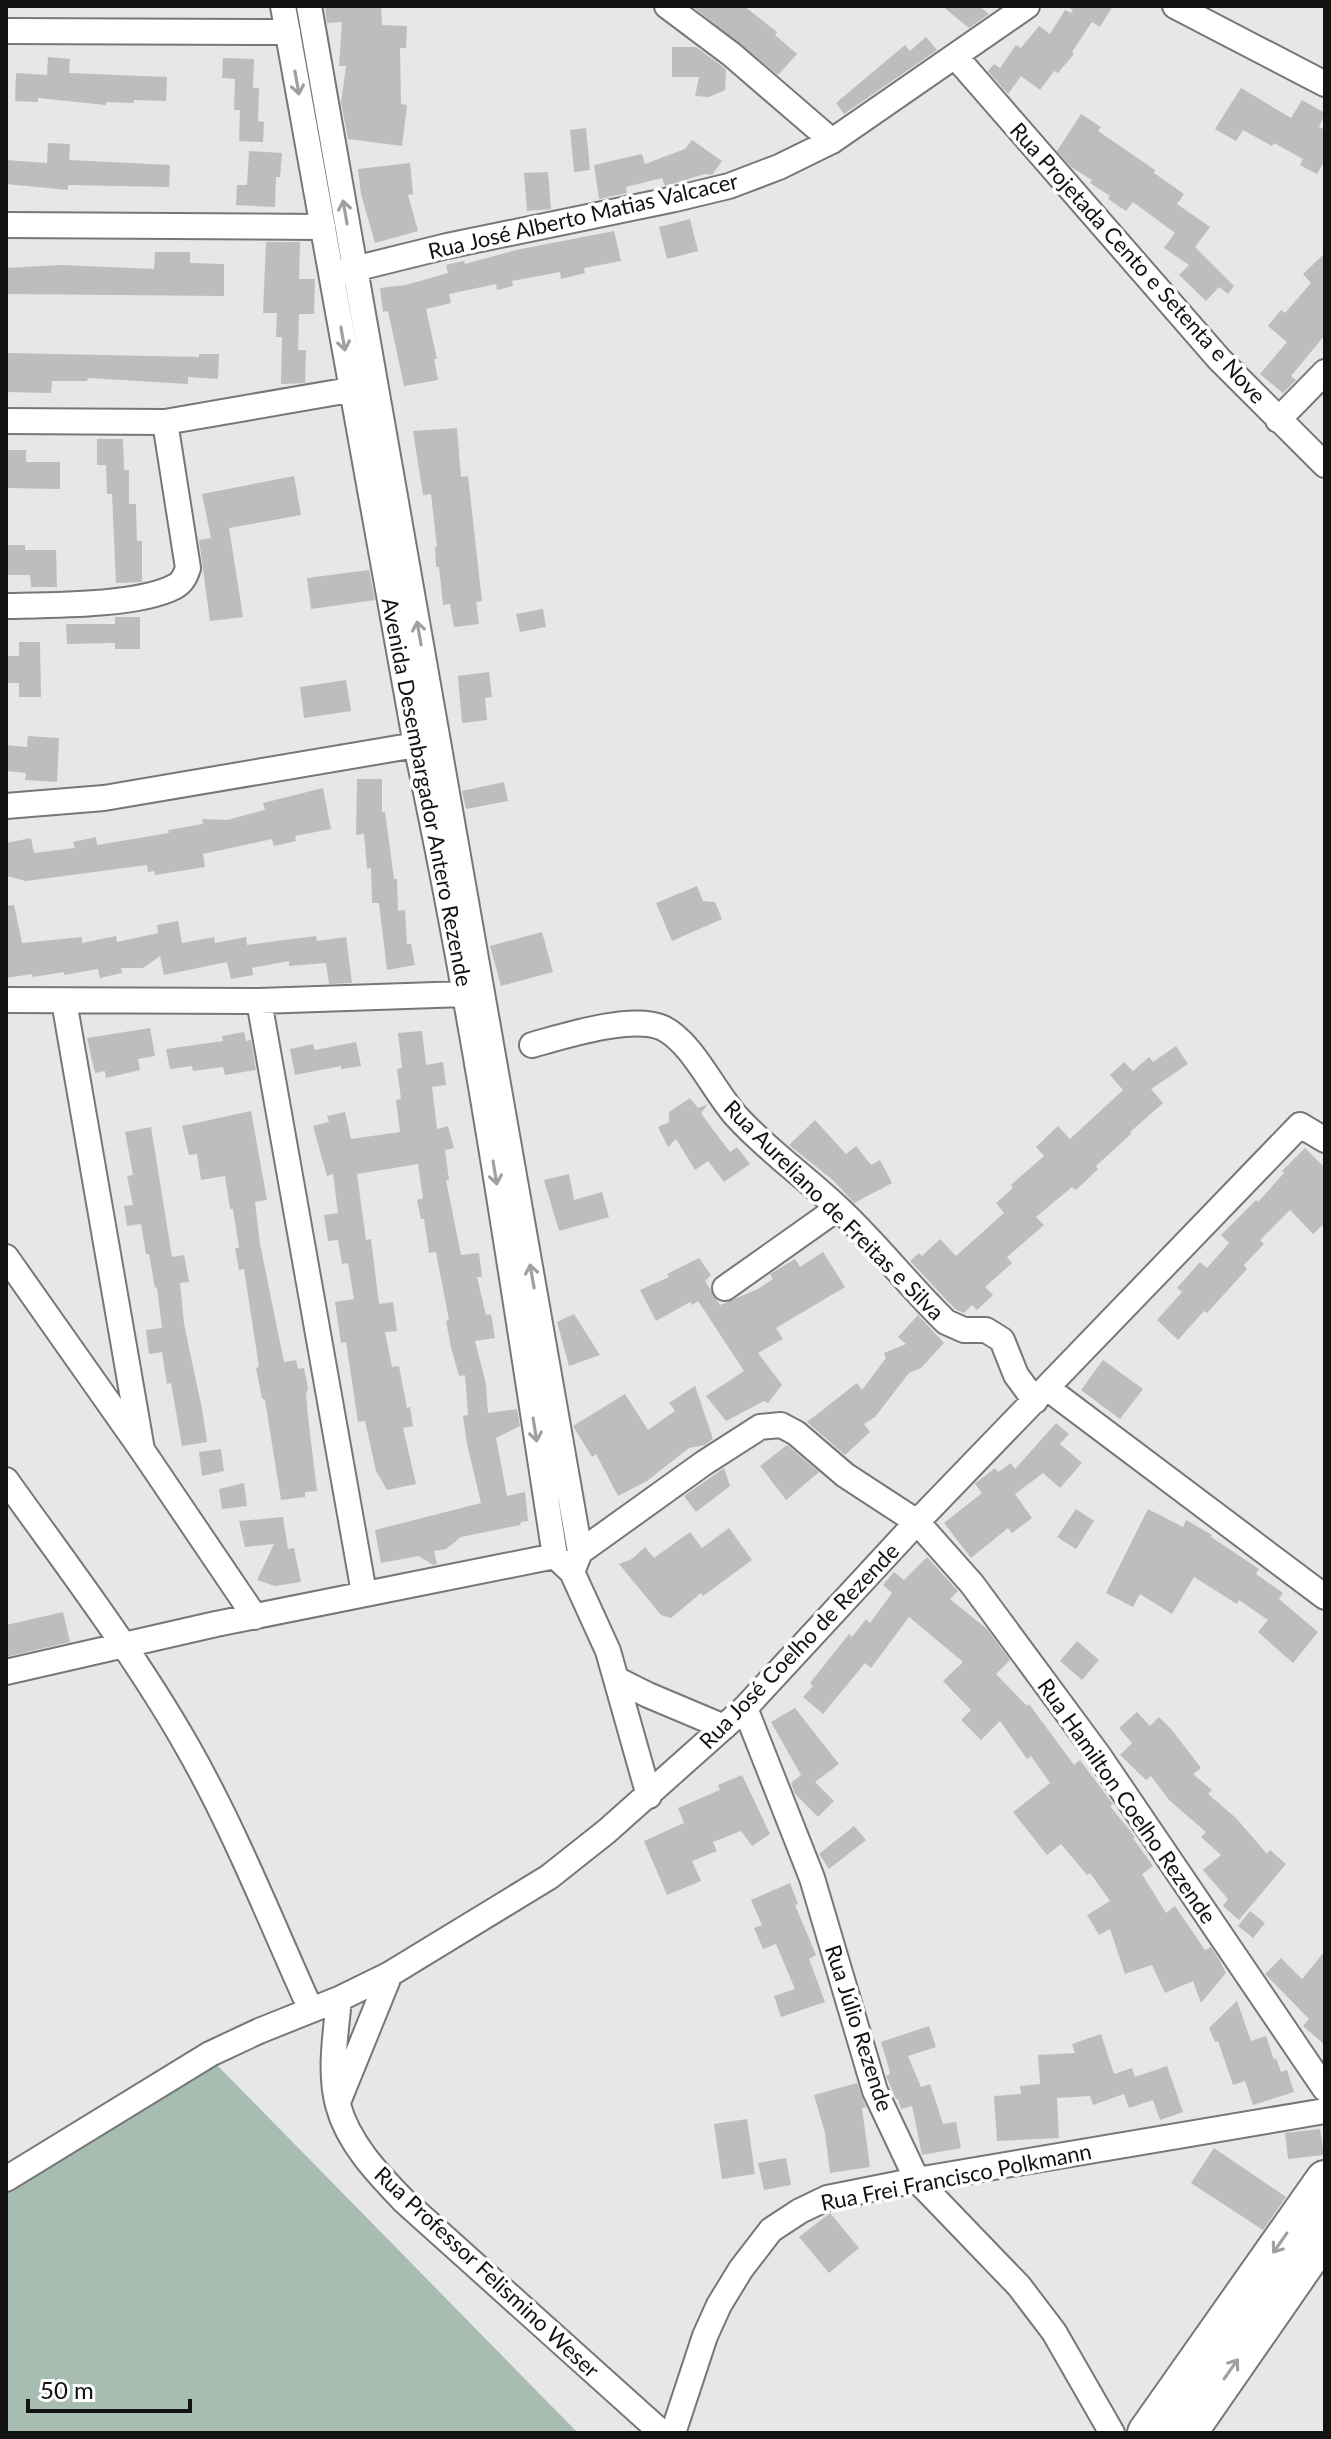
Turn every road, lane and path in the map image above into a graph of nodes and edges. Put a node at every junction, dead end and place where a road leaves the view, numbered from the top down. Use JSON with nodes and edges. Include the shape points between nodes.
{"nodes":[{"id":1,"x":283,"y":6,"type":"edge"},
{"id":2,"x":309,"y":6,"type":"edge"},
{"id":3,"x":667,"y":6,"type":"edge"},
{"id":4,"x":1027,"y":6,"type":"edge"},
{"id":5,"x":1175,"y":6,"type":"edge"},
{"id":6,"x":6,"y":31,"type":"edge"},
{"id":7,"x":288,"y":32,"type":"junction"},
{"id":8,"x":955,"y":56,"type":"junction"},
{"id":9,"x":1325,"y":84,"type":"edge"},
{"id":10,"x":832,"y":141,"type":"junction"},
{"id":11,"x":6,"y":225,"type":"edge"},
{"id":12,"x":323,"y":227,"type":"junction"},
{"id":13,"x":343,"y":272,"type":"junction"},
{"id":14,"x":1325,"y":372,"type":"edge"},
{"id":15,"x":377,"y":385,"type":"junction"},
{"id":16,"x":353,"y":390,"type":"junction"},
{"id":17,"x":1278,"y":420,"type":"junction"},
{"id":18,"x":6,"y":421,"type":"edge"},
{"id":19,"x":165,"y":422,"type":"junction"},
{"id":20,"x":1325,"y":465,"type":"edge"},
{"id":21,"x":402,"y":602,"type":"junction"},
{"id":22,"x":6,"y":606,"type":"edge"},
{"id":23,"x":416,"y":745,"type":"junction"},
{"id":24,"x":6,"y":806,"type":"edge"},
{"id":25,"x":451,"y":866,"type":"junction"},
{"id":26,"x":464,"y":941,"type":"junction"},
{"id":27,"x":465,"y":994,"type":"junction"},
{"id":28,"x":6,"y":1000,"type":"edge"},
{"id":29,"x":64,"y":1001,"type":"junction"},
{"id":30,"x":259,"y":1001,"type":"junction"},
{"id":31,"x":532,"y":1045,"type":"dead end"},
{"id":32,"x":1325,"y":1140,"type":"edge"},
{"id":33,"x":838,"y":1208,"type":"junction"},
{"id":34,"x":6,"y":1257,"type":"edge"},
{"id":35,"x":725,"y":1288,"type":"dead end"},
{"id":36,"x":531,"y":1333,"type":"junction"},
{"id":37,"x":1041,"y":1394,"type":"junction"},
{"id":38,"x":142,"y":1450,"type":"junction"},
{"id":39,"x":6,"y":1480,"type":"edge"},
{"id":40,"x":917,"y":1522,"type":"junction"},
{"id":41,"x":569,"y":1560,"type":"junction"},
{"id":42,"x":364,"y":1593,"type":"junction"},
{"id":43,"x":1325,"y":1597,"type":"edge"},
{"id":44,"x":255,"y":1617,"type":"junction"},
{"id":45,"x":122,"y":1644,"type":"junction"},
{"id":46,"x":6,"y":1672,"type":"edge"},
{"id":47,"x":618,"y":1680,"type":"junction"},
{"id":48,"x":745,"y":1708,"type":"junction"},
{"id":49,"x":724,"y":1727,"type":"junction"},
{"id":50,"x":649,"y":1796,"type":"junction"},
{"id":51,"x":390,"y":1974,"type":"junction"},
{"id":52,"x":339,"y":1999,"type":"junction"},
{"id":53,"x":311,"y":2010,"type":"junction"},
{"id":54,"x":1325,"y":2089,"type":"edge"},
{"id":55,"x":337,"y":2104,"type":"junction"},
{"id":56,"x":1325,"y":2111,"type":"edge"},
{"id":57,"x":6,"y":2179,"type":"edge"},
{"id":58,"x":917,"y":2180,"type":"junction"},
{"id":59,"x":1325,"y":2180,"type":"edge"},
{"id":60,"x":1325,"y":2234,"type":"edge"},
{"id":61,"x":662,"y":2433,"type":"edge"},
{"id":62,"x":673,"y":2433,"type":"edge"},
{"id":63,"x":1112,"y":2433,"type":"edge"},
{"id":64,"x":1147,"y":2433,"type":"edge"},
{"id":65,"x":1187,"y":2433,"type":"edge"}],
"edges":[{"from":1,"to":7,"type":"street","name":"Avenida Desembargador Antero Rezende"},
{"from":13,"to":2,"type":"street","name":"Avenida Desembargador Antero Rezende","one_way":true},
{"from":3,"to":10,"type":"street"},
{"from":4,"to":8,"type":"street","name":"Rua José Alberto Matias Valcacer"},
{"from":5,"to":9,"type":"street"},
{"from":6,"to":7,"type":"street"},
{"from":7,"to":12,"type":"street","name":"Avenida Desembargador Antero Rezende","one_way":true},
{"from":8,"to":10,"type":"street","name":"Rua José Alberto Matias Valcacer"},
{"from":8,"to":17,"type":"street","name":"Rua Projetada Cento e Setenta e Nove"},
{"from":10,"to":13,"type":"street","name":"Rua José Alberto Matias Valcacer","via":[[729,186]]},
{"from":11,"to":12,"type":"street"},
{"from":12,"to":13,"type":"street","name":"Avenida Desembargador Antero Rezende"},
{"from":13,"to":15,"type":"street","name":"Avenida Desembargador Antero Rezende"},
{"from":13,"to":16,"type":"street","name":"Avenida Desembargador Antero Rezende","one_way":true},
{"from":14,"to":17,"type":"street"},
{"from":15,"to":16,"type":"street"},
{"from":15,"to":21,"type":"street","name":"Avenida Desembargador Antero Rezende"},
{"from":16,"to":19,"type":"street"},
{"from":16,"to":21,"type":"street","name":"Avenida Desembargador Antero Rezende"},
{"from":17,"to":20,"type":"street","name":"Rua Projetada Cento e Setenta e Nove"},
{"from":18,"to":19,"type":"street"},
{"from":19,"to":22,"type":"street","via":[[188,568],[185,578],[175,587],[148,595]]},
{"from":21,"to":23,"type":"street","name":"Avenida Desembargador Antero Rezende"},
{"from":25,"to":21,"type":"street","name":"Avenida Desembargador Antero Rezende","one_way":true},
{"from":23,"to":24,"type":"street","via":[[119,796]]},
{"from":23,"to":25,"type":"street","name":"Avenida Desembargador Antero Rezende"},
{"from":25,"to":26,"type":"street","name":"Avenida Desembargador Antero Rezende"},
{"from":26,"to":27,"type":"street","name":"Avenida Desembargador Antero Rezende"},
{"from":36,"to":26,"type":"street","name":"Avenida Desembargador Antero Rezende","one_way":true},
{"from":27,"to":30,"type":"street"},
{"from":27,"to":36,"type":"street","name":"Avenida Desembargador Antero Rezende","one_way":true},
{"from":28,"to":29,"type":"street"},
{"from":29,"to":30,"type":"street"},
{"from":29,"to":38,"type":"street"},
{"from":30,"to":42,"type":"street"},
{"from":31,"to":33,"type":"street","name":"Rua Aureliano de Freitas e Silva","via":[[615,1026],[663,1028],[686,1048],[751,1132]]},
{"from":32,"to":37,"type":"street","name":"Rua José Coelho de Rezende","via":[[1300,1125]]},
{"from":33,"to":35,"type":"street"},
{"from":33,"to":37,"type":"street","name":"Rua Aureliano de Freitas e Silva","via":[[946,1322],[964,1330],[986,1330],[1002,1340],[1016,1375]]},
{"from":34,"to":38,"type":"street"},
{"from":36,"to":41,"type":"street","name":"Avenida Desembargador Antero Rezende"},
{"from":37,"to":40,"type":"street","name":"Rua José Coelho de Rezende"},
{"from":37,"to":43,"type":"street","name":"Rua Aureliano de Freitas e Silva"},
{"from":38,"to":44,"type":"street"},
{"from":39,"to":45,"type":"street"},
{"from":40,"to":41,"type":"street","name":"Rua Hamilton Coelho Rezende","via":[[845,1475],[796,1433],[769,1424],[704,1463]]},
{"from":40,"to":48,"type":"street","name":"Rua José Coelho de Rezende"},
{"from":40,"to":54,"type":"street","name":"Rua Hamilton Coelho Rezende","via":[[972,1584],[1081,1730]]},
{"from":41,"to":42,"type":"street"},
{"from":41,"to":47,"type":"street","name":"Avenida Desembargador Antero Rezende"},
{"from":42,"to":44,"type":"street"},
{"from":44,"to":45,"type":"street"},
{"from":45,"to":46,"type":"street"},
{"from":45,"to":53,"type":"street","via":[[188,1747]]},
{"from":47,"to":49,"type":"street"},
{"from":47,"to":50,"type":"street","name":"Avenida Desembargador Antero Rezende"},
{"from":48,"to":49,"type":"street","name":"Rua José Coelho de Rezende"},
{"from":48,"to":58,"type":"street","name":"Rua Júlio Rezende","via":[[812,1878],[875,2091]]},
{"from":49,"to":50,"type":"street","name":"Rua José Coelho de Rezende"},
{"from":50,"to":51,"type":"street","name":"Rua José Coelho de Rezende","via":[[549,1877]]},
{"from":51,"to":52,"type":"street","name":"Rua José Coelho de Rezende"},
{"from":51,"to":55,"type":"street"},
{"from":52,"to":53,"type":"street","name":"Rua José Coelho de Rezende"},
{"from":52,"to":55,"type":"street","name":"Rua Professor Felismino Weser"},
{"from":53,"to":57,"type":"street","name":"Rua José Coelho de Rezende","via":[[210,2054]]},
{"from":55,"to":61,"type":"street","name":"Rua Professor Felismino Weser","via":[[378,2175]]},
{"from":56,"to":58,"type":"street","name":"Rua Frei Francisco Polkmann"},
{"from":58,"to":62,"type":"street","name":"Rua Frei Francisco Polkmann","via":[[827,2198],[771,2230],[719,2305]]},
{"from":58,"to":63,"type":"street","name":"Rua Júlio Rezende","via":[[1019,2286],[1054,2332]]},
{"from":59,"to":64,"type":"main road","one_way":true},
{"from":65,"to":60,"type":"main road","one_way":true}]}
